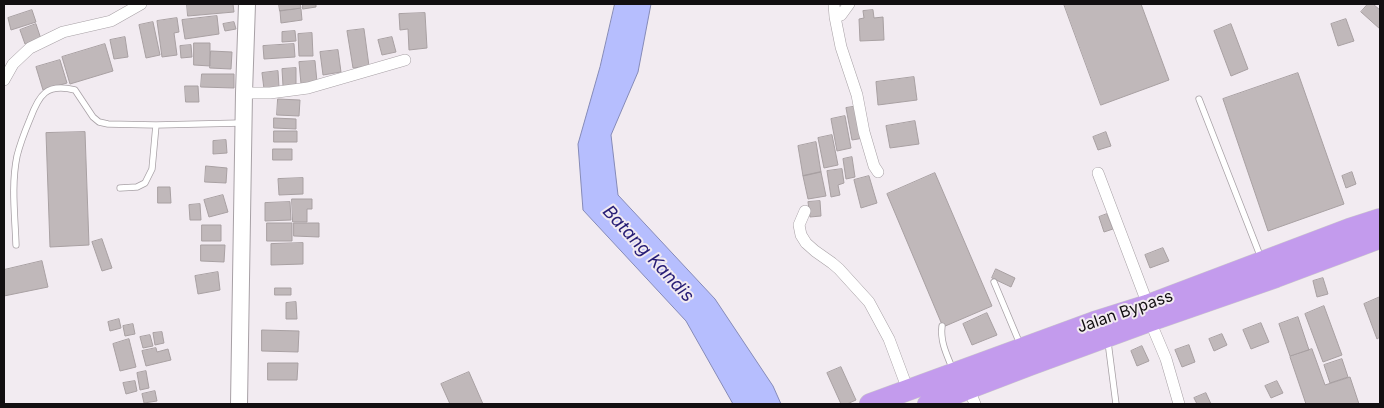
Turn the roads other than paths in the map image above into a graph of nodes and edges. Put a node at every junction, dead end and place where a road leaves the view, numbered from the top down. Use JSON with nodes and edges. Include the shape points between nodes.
{"nodes":[{"id":1,"x":141,"y":4,"type":"edge"},
{"id":2,"x":247,"y":4,"type":"edge"},
{"id":3,"x":834,"y":4,"type":"edge"},
{"id":4,"x":849,"y":4,"type":"edge"},
{"id":5,"x":835,"y":17,"type":"junction"},
{"id":6,"x":405,"y":60,"type":"dead end"},
{"id":7,"x":4,"y":80,"type":"edge"},
{"id":8,"x":244,"y":93,"type":"junction"},
{"id":9,"x":1199,"y":99,"type":"dead end"},
{"id":10,"x":243,"y":123,"type":"junction"},
{"id":11,"x":156,"y":125,"type":"junction"},
{"id":12,"x":878,"y":172,"type":"dead end"},
{"id":13,"x":1098,"y":173,"type":"dead end"},
{"id":14,"x":120,"y":188,"type":"dead end"},
{"id":15,"x":804,"y":211,"type":"dead end"},
{"id":16,"x":1380,"y":219,"type":"edge"},
{"id":17,"x":1380,"y":238,"type":"edge"},
{"id":18,"x":16,"y":245,"type":"dead end"},
{"id":19,"x":1262,"y":262,"type":"junction"},
{"id":20,"x":994,"y":282,"type":"dead end"},
{"id":21,"x":1149,"y":313,"type":"junction"},
{"id":22,"x":942,"y":326,"type":"dead end"},
{"id":23,"x":1107,"y":337,"type":"junction"},
{"id":24,"x":1022,"y":349,"type":"junction"},
{"id":25,"x":955,"y":374,"type":"junction"},
{"id":26,"x":908,"y":390,"type":"junction"},
{"id":27,"x":972,"y":397,"type":"edge"},
{"id":28,"x":239,"y":404,"type":"edge"},
{"id":29,"x":870,"y":404,"type":"edge"},
{"id":30,"x":928,"y":404,"type":"edge"},
{"id":31,"x":1116,"y":404,"type":"edge"},
{"id":32,"x":1179,"y":404,"type":"edge"}],
"edges":[{"from":1,"to":7,"type":"street","via":[[111,21],[63,32],[30,48],[13,64]]},
{"from":2,"to":8,"type":"street"},
{"from":3,"to":5,"type":"street"},
{"from":4,"to":5,"type":"street","via":[[842,15]]},
{"from":5,"to":12,"type":"street","via":[[864,132]]},
{"from":6,"to":8,"type":"street","via":[[308,88]]},
{"from":8,"to":10,"type":"street"},
{"from":9,"to":19,"type":"lane"},
{"from":10,"to":11,"type":"lane"},
{"from":10,"to":28,"type":"street"},
{"from":11,"to":14,"type":"lane","via":[[152,169],[145,183]]},
{"from":11,"to":18,"type":"lane","via":[[99,122],[75,90],[64,87],[44,93],[38,100],[17,155],[14,182]]},
{"from":13,"to":21,"type":"street"},
{"from":15,"to":26,"type":"street","via":[[799,225],[801,235],[814,251],[832,262],[869,302],[889,339]]},
{"from":16,"to":19,"type":"highway","name":"Jalan Bypass"},
{"from":17,"to":21,"type":"highway","name":"Jalan Bypass","via":[[1276,277]]},
{"from":19,"to":21,"type":"highway","name":"Jalan Bypass"},
{"from":20,"to":24,"type":"lane"},
{"from":21,"to":23,"type":"highway","name":"Jalan Bypass"},
{"from":21,"to":24,"type":"highway","name":"Jalan Bypass","via":[[1094,322]]},
{"from":21,"to":32,"type":"street"},
{"from":22,"to":25,"type":"lane","via":[[942,342]]},
{"from":23,"to":27,"type":"highway","name":"Jalan Bypass","via":[[1030,365]]},
{"from":23,"to":31,"type":"lane"},
{"from":24,"to":25,"type":"highway","name":"Jalan Bypass"},
{"from":25,"to":26,"type":"highway","name":"Jalan Bypass"},
{"from":26,"to":29,"type":"highway","name":"Jalan Bypass"},
{"from":27,"to":30,"type":"highway","name":"Jalan Bypass"}]}
